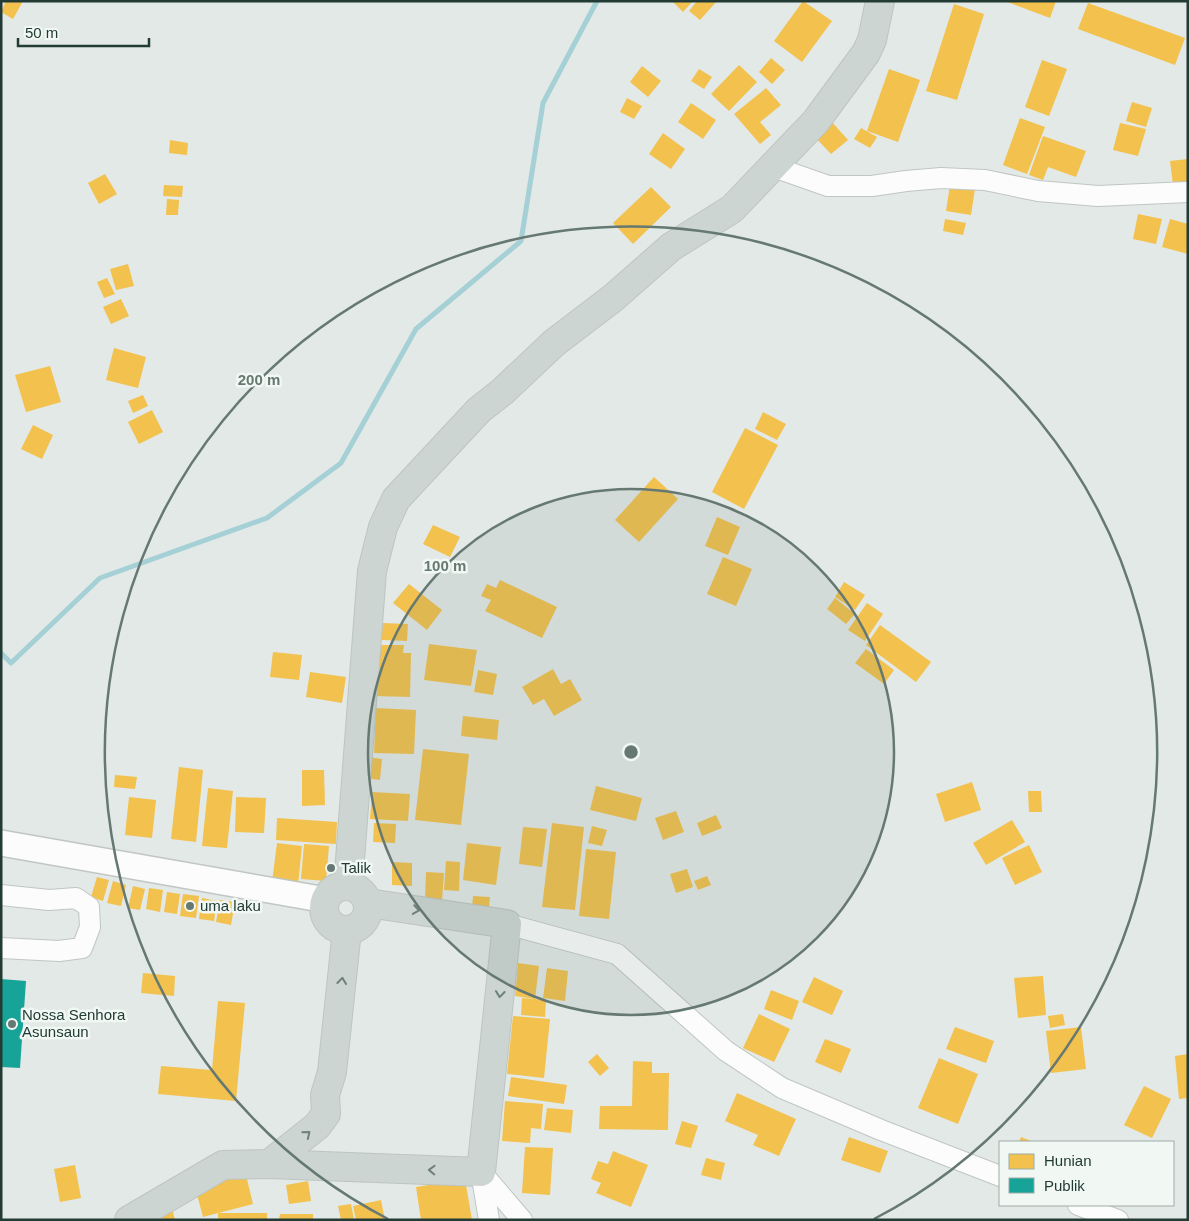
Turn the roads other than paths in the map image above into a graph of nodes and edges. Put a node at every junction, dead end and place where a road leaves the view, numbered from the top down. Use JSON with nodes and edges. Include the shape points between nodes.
{"nodes":[{"id":1,"x":880,"y":1,"type":"edge"},
{"id":2,"x":771,"y":166,"type":"junction"},
{"id":3,"x":1188,"y":192,"type":"edge"},
{"id":4,"x":1,"y":843,"type":"edge"},
{"id":5,"x":1,"y":895,"type":"edge"},
{"id":6,"x":347,"y":896,"type":"junction"},
{"id":7,"x":508,"y":924,"type":"junction"},
{"id":8,"x":347,"y":930,"type":"junction"},
{"id":9,"x":1,"y":948,"type":"edge"},
{"id":10,"x":269,"y":1164,"type":"junction"},
{"id":11,"x":480,"y":1172,"type":"junction"},
{"id":12,"x":999,"y":1176,"type":"edge"},
{"id":13,"x":1081,"y":1206,"type":"edge"},
{"id":14,"x":129,"y":1220,"type":"edge"},
{"id":15,"x":489,"y":1220,"type":"edge"},
{"id":16,"x":522,"y":1220,"type":"edge"},
{"id":17,"x":1118,"y":1220,"type":"edge"}],
"edges":[{"from":1,"to":2,"type":"main road","via":[[866,53],[816,121]]},
{"from":2,"to":3,"type":"street","via":[[828,186],[872,186],[940,178],[985,180],[1098,196]]},
{"from":2,"to":6,"type":"main road","via":[[732,209],[671,247],[478,410],[396,499],[384,527],[372,571]]},
{"from":4,"to":6,"type":"street"},
{"from":5,"to":9,"type":"street","via":[[49,900],[76,898],[89,907],[90,927],[82,948],[59,951]]},
{"from":6,"to":7,"type":"main road","one_way":true},
{"from":6,"to":8,"type":"main road","via":[[368,911],[361,924]]},
{"from":6,"to":8,"type":"main road","via":[[324,908],[331,924]]},
{"from":7,"to":11,"type":"main road","one_way":true},
{"from":7,"to":12,"type":"street","via":[[617,954],[726,1050],[782,1088]]},
{"from":10,"to":8,"type":"main road","one_way":true,"via":[[317,1126],[326,1114],[325,1095],[332,1072]]},
{"from":11,"to":10,"type":"main road","one_way":true},
{"from":10,"to":14,"type":"main road","via":[[223,1165]]},
{"from":11,"to":15,"type":"street"},
{"from":11,"to":16,"type":"street"},
{"from":13,"to":17,"type":"street"}]}
